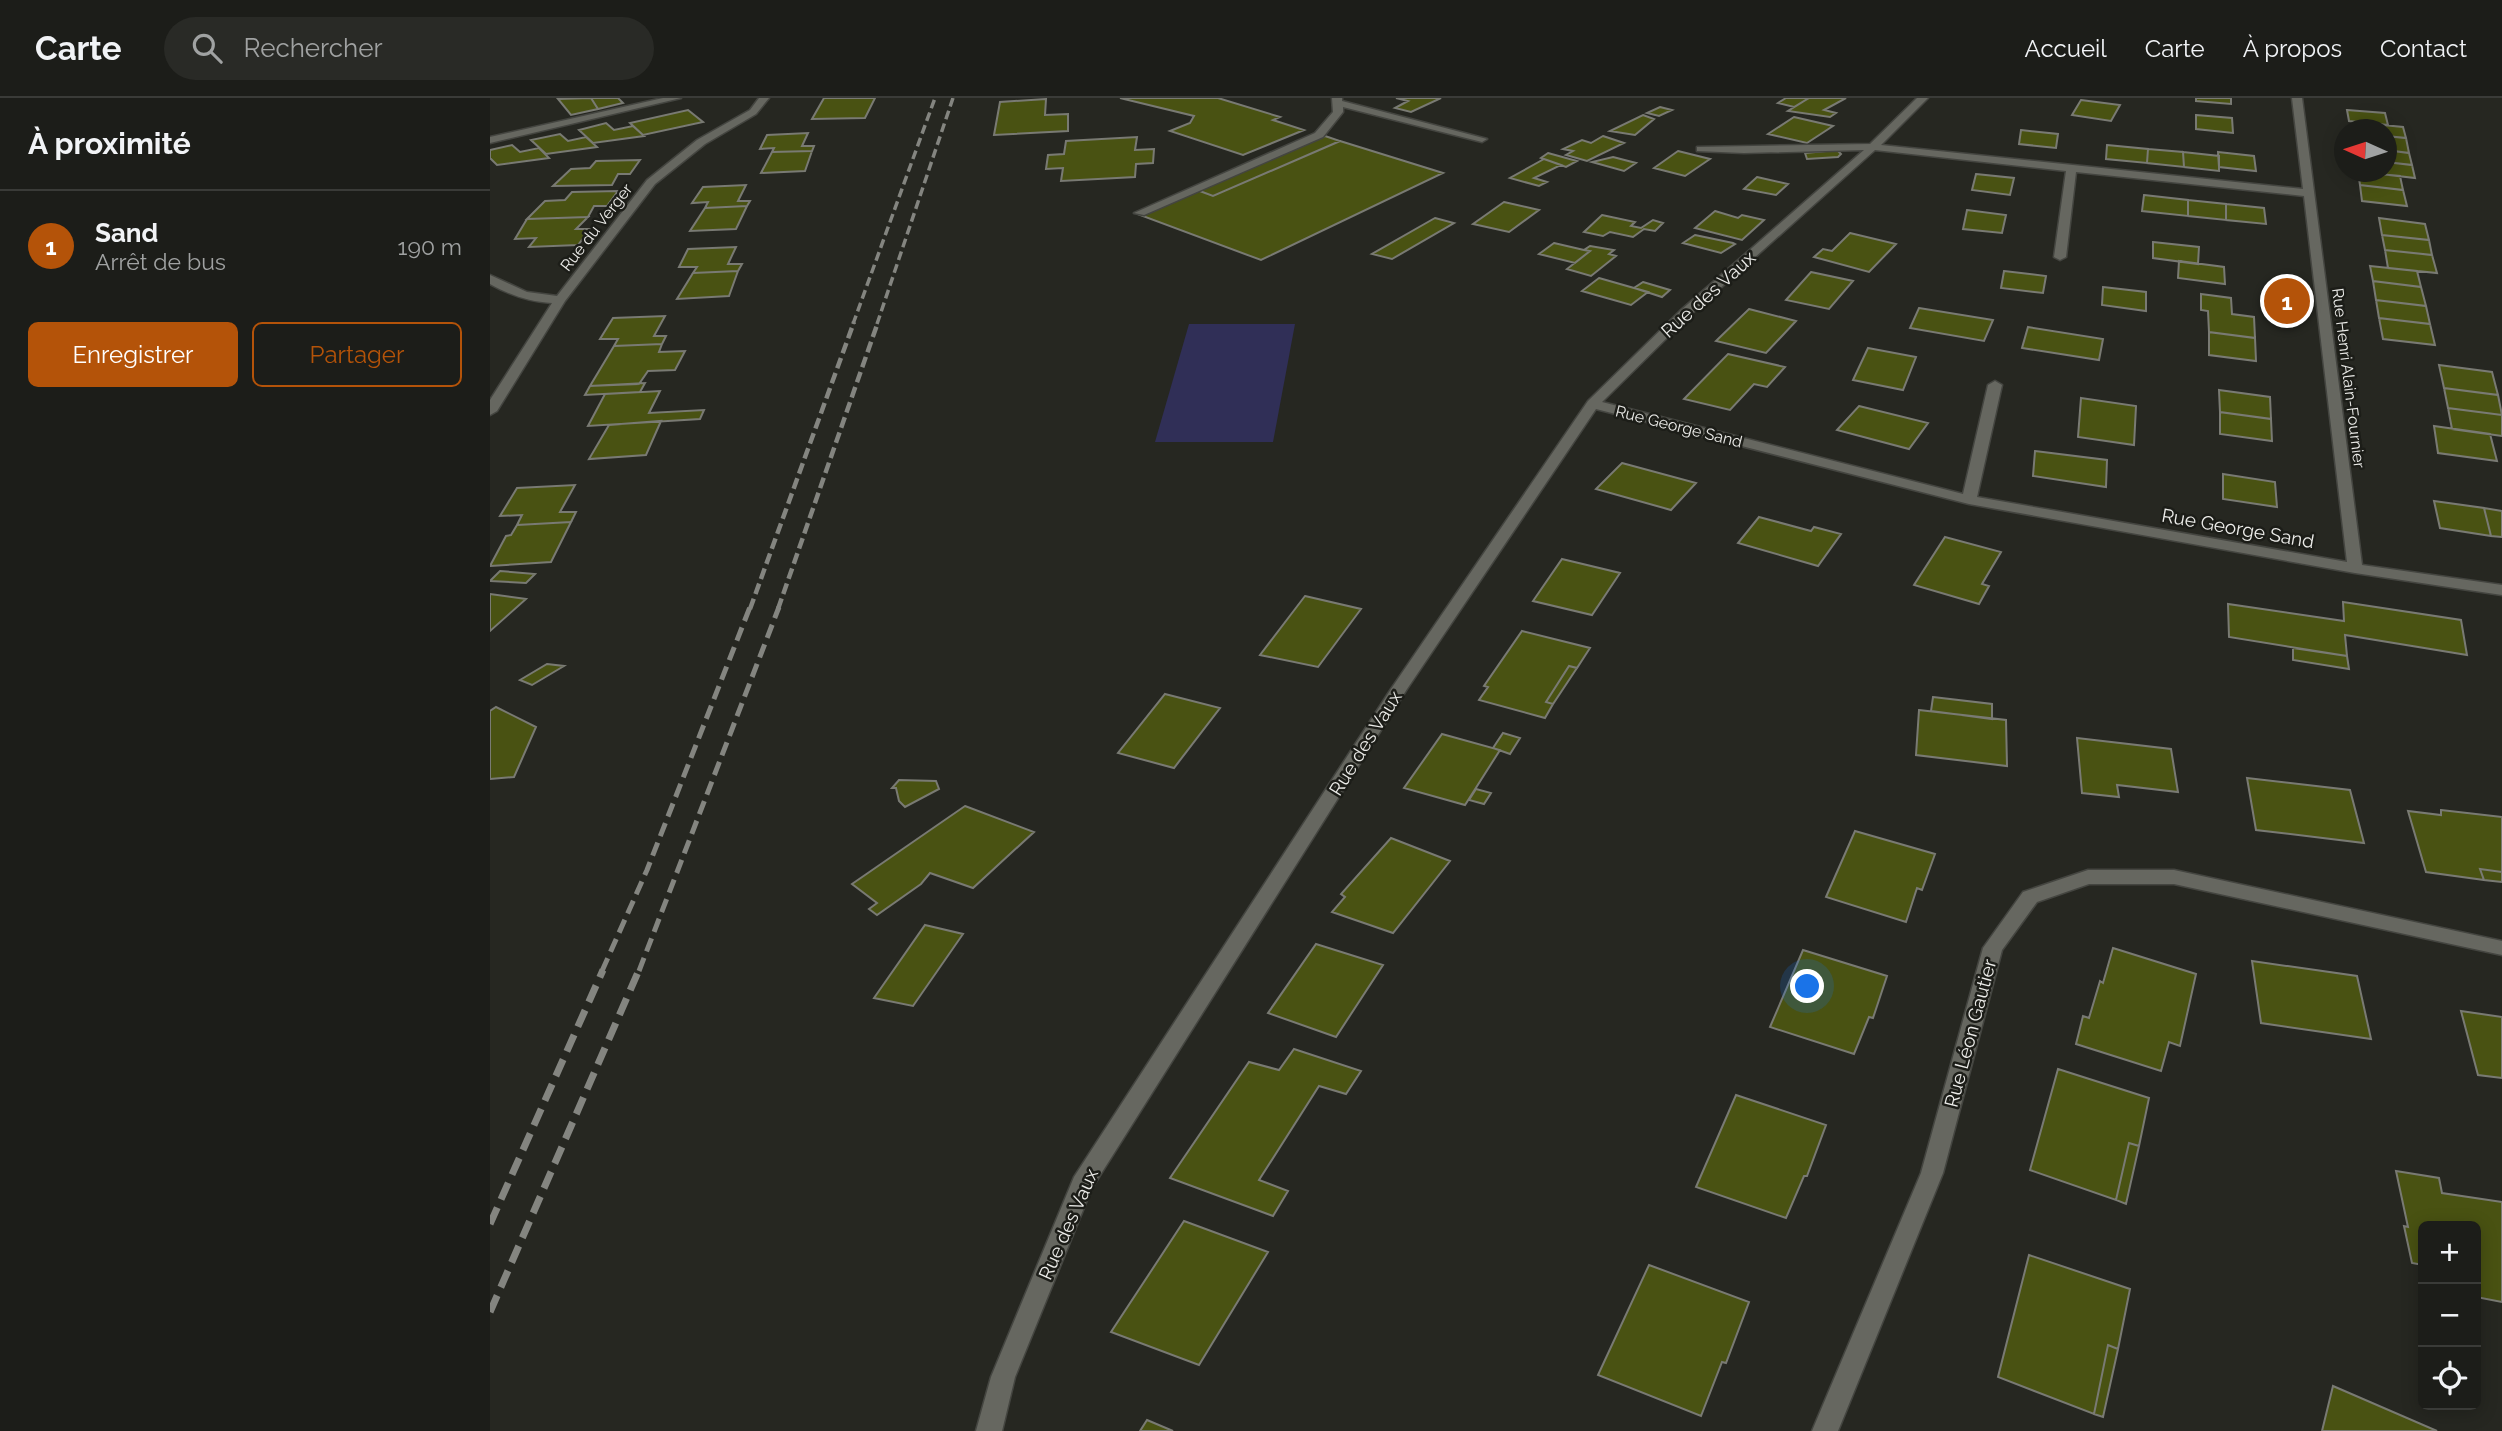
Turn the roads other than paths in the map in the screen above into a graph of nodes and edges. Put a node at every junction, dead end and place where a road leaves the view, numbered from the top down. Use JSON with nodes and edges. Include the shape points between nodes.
{"nodes":[{"id":1,"x":676,"y":98,"type":"edge"},
{"id":2,"x":764,"y":98,"type":"edge"},
{"id":3,"x":1923,"y":98,"type":"edge"},
{"id":4,"x":2297,"y":98,"type":"edge"},
{"id":5,"x":1337,"y":101,"type":"edge"},
{"id":6,"x":1482,"y":139,"type":"dead end"},
{"id":7,"x":490,"y":140,"type":"edge"},
{"id":8,"x":1873,"y":147,"type":"junction"},
{"id":9,"x":1701,"y":149,"type":"dead end"},
{"id":10,"x":2071,"y":170,"type":"junction"},
{"id":11,"x":2307,"y":193,"type":"junction"},
{"id":12,"x":1140,"y":213,"type":"dead end"},
{"id":13,"x":2060,"y":257,"type":"dead end"},
{"id":14,"x":490,"y":279,"type":"edge"},
{"id":15,"x":560,"y":300,"type":"junction"},
{"id":16,"x":1995,"y":385,"type":"dead end"},
{"id":17,"x":1593,"y":404,"type":"junction"},
{"id":18,"x":490,"y":411,"type":"edge"},
{"id":19,"x":1969,"y":500,"type":"junction"},
{"id":20,"x":2355,"y":568,"type":"junction"},
{"id":21,"x":2502,"y":590,"type":"edge"},
{"id":22,"x":2502,"y":948,"type":"edge"},
{"id":23,"x":989,"y":1431,"type":"edge"},
{"id":24,"x":1825,"y":1431,"type":"edge"}],
"edges":[{"from":1,"to":7,"type":"street"},
{"from":2,"to":15,"type":"street","name":"Rue du Verger","via":[[753,112],[701,142],[651,182]]},
{"from":3,"to":8,"type":"street","name":"Rue des Vaux"},
{"from":4,"to":11,"type":"street","name":"Rue Henri Alain-Fournier"},
{"from":5,"to":6,"type":"street"},
{"from":5,"to":12,"type":"street","via":[[1338,112],[1320,135]]},
{"from":8,"to":9,"type":"street"},
{"from":8,"to":10,"type":"street"},
{"from":8,"to":17,"type":"street","name":"Rue des Vaux","via":[[1684,314]]},
{"from":10,"to":11,"type":"street"},
{"from":10,"to":13,"type":"street"},
{"from":11,"to":20,"type":"street","name":"Rue Henri Alain-Fournier"},
{"from":14,"to":15,"type":"street","via":[[535,300]]},
{"from":15,"to":18,"type":"street","name":"Rue du Verger"},
{"from":16,"to":19,"type":"street"},
{"from":17,"to":19,"type":"street","name":"Rue George Sand"},
{"from":17,"to":23,"type":"street","name":"Rue des Vaux","via":[[1399,689],[1082,1184],[1003,1377]]},
{"from":19,"to":20,"type":"street","name":"Rue George Sand"},
{"from":20,"to":21,"type":"street","name":"Rue George Sand"},
{"from":22,"to":24,"type":"street","name":"Rue Léon Gautier","via":[[2174,877],[2088,877],[2030,897],[1993,948],[1932,1173]]}]}
